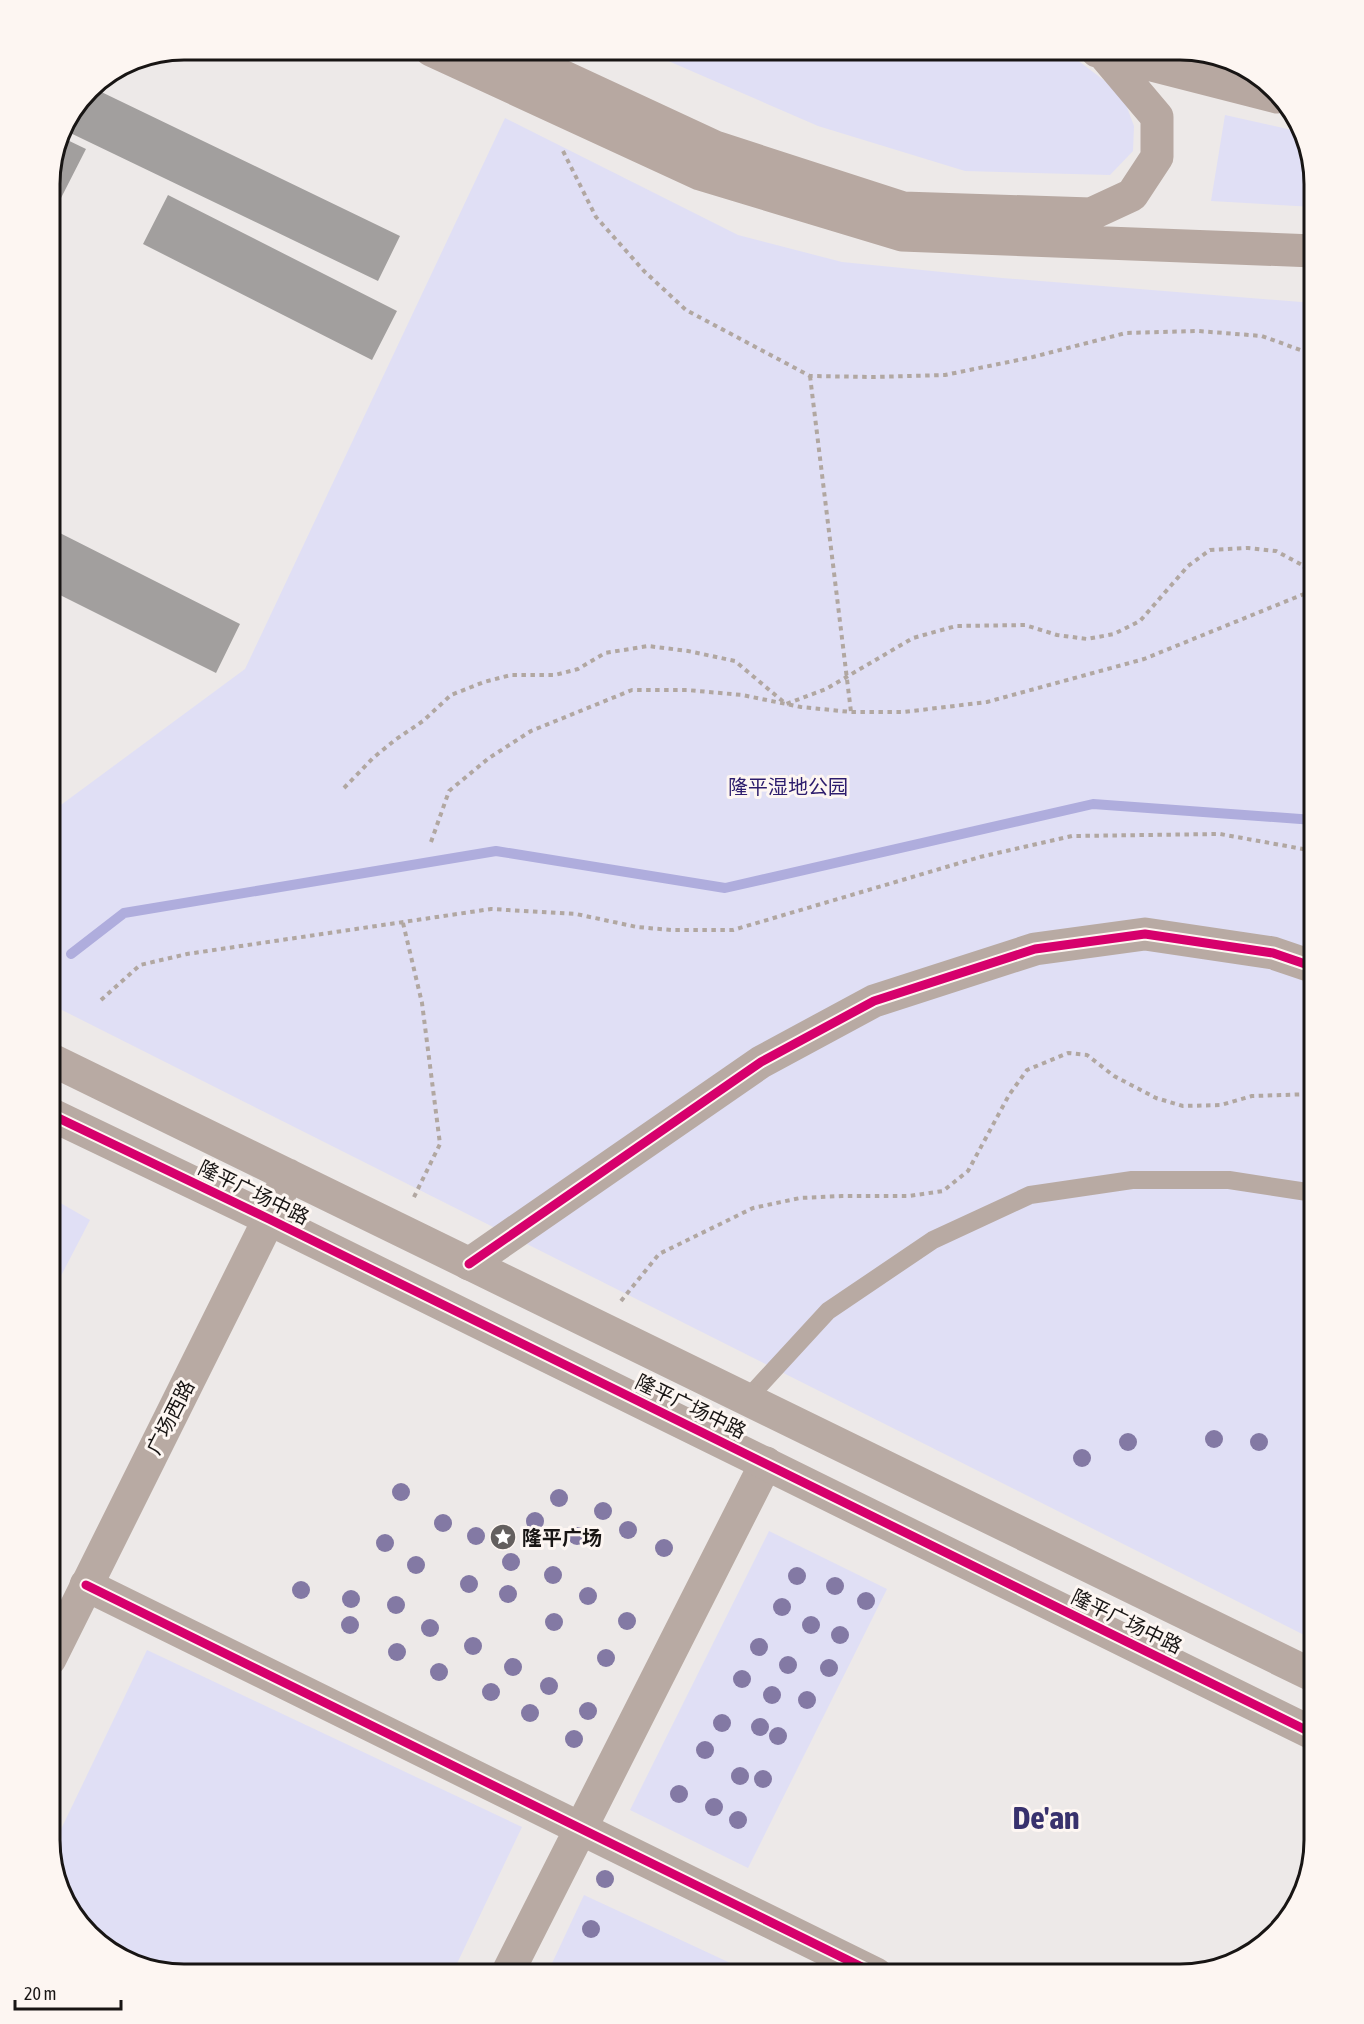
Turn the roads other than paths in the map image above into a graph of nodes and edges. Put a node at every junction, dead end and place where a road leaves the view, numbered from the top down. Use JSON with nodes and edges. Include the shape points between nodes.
{"nodes":[{"id":1,"x":453,"y":60,"type":"edge"},
{"id":2,"x":528,"y":60,"type":"edge"},
{"id":3,"x":1105,"y":60,"type":"edge"},
{"id":4,"x":1130,"y":60,"type":"edge"},
{"id":5,"x":1265,"y":94,"type":"edge"},
{"id":6,"x":1304,"y":251,"type":"edge"},
{"id":7,"x":1304,"y":964,"type":"edge"},
{"id":8,"x":60,"y":1064,"type":"edge"},
{"id":9,"x":60,"y":1119,"type":"edge"},
{"id":10,"x":288,"y":1175,"type":"junction"},
{"id":11,"x":1304,"y":1191,"type":"edge"},
{"id":12,"x":269,"y":1219,"type":"junction"},
{"id":13,"x":469,"y":1264,"type":"junction"},
{"id":14,"x":747,"y":1399,"type":"junction"},
{"id":15,"x":766,"y":1463,"type":"junction"},
{"id":16,"x":86,"y":1585,"type":"junction"},
{"id":17,"x":60,"y":1638,"type":"edge"},
{"id":18,"x":1304,"y":1671,"type":"edge"},
{"id":19,"x":1304,"y":1729,"type":"edge"},
{"id":20,"x":581,"y":1829,"type":"junction"},
{"id":21,"x":512,"y":1964,"type":"edge"},
{"id":22,"x":856,"y":1964,"type":"edge"}],
"edges":[{"from":1,"to":6,"type":"main road","via":[[700,174],[902,235]]},
{"from":2,"to":3,"type":"main road","via":[[715,147],[903,208],[1091,214],[1132,195],[1157,157],[1157,117]]},
{"from":4,"to":5,"type":"main road"},
{"from":7,"to":13,"type":"street","via":[[1273,953],[1145,934],[1035,949],[874,1001],[761,1062]]},
{"from":8,"to":10,"type":"street","name":"隆平广场中路"},
{"from":9,"to":12,"type":"street","name":"隆平广场中路"},
{"from":10,"to":12,"type":"street","name":"广场西路"},
{"from":10,"to":13,"type":"street","name":"隆平广场中路"},
{"from":11,"to":14,"type":"lane","via":[[1229,1180],[1132,1180],[1030,1196],[933,1240],[828,1311]]},
{"from":12,"to":15,"type":"street","name":"隆平广场中路"},
{"from":12,"to":16,"type":"street","name":"广场西路"},
{"from":13,"to":14,"type":"street","name":"隆平广场中路"},
{"from":14,"to":18,"type":"street","name":"隆平广场中路"},
{"from":15,"to":19,"type":"street","name":"隆平广场中路"},
{"from":15,"to":20,"type":"street"},
{"from":16,"to":17,"type":"street","name":"广场西路"},
{"from":16,"to":20,"type":"street"},
{"from":20,"to":21,"type":"street"},
{"from":20,"to":22,"type":"street"}]}
